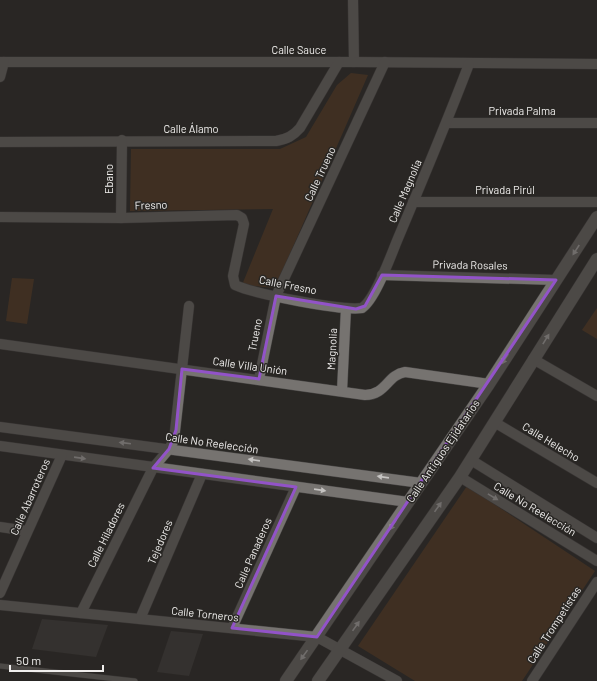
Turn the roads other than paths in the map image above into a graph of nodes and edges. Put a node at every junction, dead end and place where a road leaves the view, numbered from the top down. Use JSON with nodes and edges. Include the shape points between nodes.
{"nodes":[{"id":1,"x":353,"y":0,"type":"edge"},
{"id":2,"x":2,"y":62,"type":"edge"},
{"id":3,"x":339,"y":62,"type":"junction"},
{"id":4,"x":354,"y":62,"type":"junction"},
{"id":5,"x":385,"y":62,"type":"junction"},
{"id":6,"x":469,"y":64,"type":"junction"},
{"id":7,"x":597,"y":64,"type":"edge"},
{"id":8,"x":0,"y":76,"type":"edge"},
{"id":9,"x":447,"y":123,"type":"junction"},
{"id":10,"x":597,"y":123,"type":"edge"},
{"id":11,"x":122,"y":140,"type":"junction"},
{"id":12,"x":0,"y":142,"type":"edge"},
{"id":13,"x":413,"y":202,"type":"junction"},
{"id":14,"x":597,"y":202,"type":"edge"},
{"id":15,"x":0,"y":217,"type":"edge"},
{"id":16,"x":597,"y":217,"type":"edge"},
{"id":17,"x":121,"y":218,"type":"junction"},
{"id":18,"x":597,"y":259,"type":"edge"},
{"id":19,"x":382,"y":275,"type":"junction"},
{"id":20,"x":233,"y":276,"type":"joint"},
{"id":21,"x":556,"y":280,"type":"junction"},
{"id":22,"x":276,"y":296,"type":"junction"},
{"id":23,"x":189,"y":306,"type":"dead end"},
{"id":24,"x":346,"y":308,"type":"junction"},
{"id":25,"x":0,"y":344,"type":"edge"},
{"id":26,"x":533,"y":359,"type":"junction"},
{"id":27,"x":182,"y":369,"type":"junction"},
{"id":28,"x":259,"y":379,"type":"junction"},
{"id":29,"x":489,"y":384,"type":"junction"},
{"id":30,"x":342,"y":391,"type":"junction"},
{"id":31,"x":597,"y":396,"type":"edge"},
{"id":32,"x":494,"y":422,"type":"junction"},
{"id":33,"x":0,"y":427,"type":"edge"},
{"id":34,"x":0,"y":446,"type":"edge"},
{"id":35,"x":169,"y":449,"type":"junction"},
{"id":36,"x":62,"y":455,"type":"junction"},
{"id":37,"x":470,"y":460,"type":"junction"},
{"id":38,"x":153,"y":468,"type":"junction"},
{"id":39,"x":202,"y":474,"type":"junction"},
{"id":40,"x":460,"y":477,"type":"junction"},
{"id":41,"x":421,"y":483,"type":"junction"},
{"id":42,"x":597,"y":483,"type":"edge"},
{"id":43,"x":296,"y":487,"type":"junction"},
{"id":44,"x":408,"y":502,"type":"junction"},
{"id":45,"x":0,"y":527,"type":"edge"},
{"id":46,"x":27,"y":531,"type":"junction"},
{"id":47,"x":597,"y":538,"type":"edge"},
{"id":48,"x":597,"y":561,"type":"edge"},
{"id":49,"x":597,"y":582,"type":"edge"},
{"id":50,"x":0,"y":593,"type":"edge"},
{"id":51,"x":0,"y":605,"type":"edge"},
{"id":52,"x":81,"y":613,"type":"junction"},
{"id":53,"x":140,"y":619,"type":"junction"},
{"id":54,"x":232,"y":628,"type":"junction"},
{"id":55,"x":317,"y":637,"type":"junction"},
{"id":56,"x":340,"y":649,"type":"junction"},
{"id":57,"x":0,"y":666,"type":"edge"},
{"id":58,"x":135,"y":681,"type":"edge"},
{"id":59,"x":286,"y":681,"type":"edge"},
{"id":60,"x":318,"y":681,"type":"edge"},
{"id":61,"x":397,"y":681,"type":"edge"},
{"id":62,"x":532,"y":681,"type":"edge"}],
"edges":[{"from":1,"to":4,"type":"street"},
{"from":2,"to":3,"type":"street","name":"Calle Sauce"},
{"from":2,"to":8,"type":"street"},
{"from":3,"to":4,"type":"street","name":"Calle Sauce"},
{"from":3,"to":11,"type":"street","name":"Calle Álamo","via":[[300,128],[286,140]]},
{"from":4,"to":5,"type":"street","name":"Calle Sauce"},
{"from":5,"to":6,"type":"street","name":"Calle Sauce"},
{"from":5,"to":22,"type":"street","name":"Calle Trueno"},
{"from":6,"to":7,"type":"street","name":"Calle Sauce"},
{"from":6,"to":9,"type":"street","name":"Calle Magnolia"},
{"from":9,"to":10,"type":"street","name":"Privada Palma"},
{"from":9,"to":13,"type":"street","name":"Calle Magnolia"},
{"from":11,"to":12,"type":"street","name":"Calle Álamo"},
{"from":11,"to":17,"type":"street","name":"Ebano"},
{"from":13,"to":14,"type":"street","name":"Privada Pirúl"},
{"from":13,"to":19,"type":"street","name":"Calle Magnolia"},
{"from":15,"to":17,"type":"street","name":"Fresno"},
{"from":16,"to":21,"type":"street","name":"Calle Antiguos Ejidatarios","one_way":true},
{"from":17,"to":20,"type":"street","name":"Fresno","via":[[237,215],[242,218],[244,230]]},
{"from":26,"to":18,"type":"street","one_way":true},
{"from":19,"to":21,"type":"street","name":"Privada Rosales"},
{"from":19,"to":24,"type":"street","name":"Calle Magnolia","via":[[365,306],[356,309]]},
{"from":20,"to":22,"type":"street","name":"Calle Fresno","via":[[236,285],[241,288]]},
{"from":21,"to":29,"type":"street","name":"Calle Antiguos Ejidatarios","one_way":true},
{"from":22,"to":24,"type":"street","name":"Calle Fresno"},
{"from":22,"to":28,"type":"street","name":"Trueno"},
{"from":23,"to":27,"type":"street","name":"Calle Hiladores"},
{"from":24,"to":30,"type":"street","name":"Magnolia"},
{"from":25,"to":27,"type":"street","name":"Calle Villa Unión"},
{"from":26,"to":31,"type":"street"},
{"from":26,"to":32,"type":"street"},
{"from":27,"to":28,"type":"street","name":"Calle Villa Unión"},
{"from":27,"to":35,"type":"street","name":"Calle Hiladores","via":[[176,430]]},
{"from":28,"to":30,"type":"street","name":"Calle Villa Unión"},
{"from":29,"to":30,"type":"street","name":"Calle Villa Unión","via":[[405,372],[400,373],[372,395]]},
{"from":29,"to":41,"type":"street","name":"Calle Antiguos Ejidatarios"},
{"from":32,"to":37,"type":"street"},
{"from":32,"to":42,"type":"street","name":"Calle Helecho"},
{"from":35,"to":33,"type":"street","name":"Calle No Reelección","one_way":true},
{"from":34,"to":36,"type":"street"},
{"from":35,"to":38,"type":"street","name":"Calle Hiladores"},
{"from":41,"to":35,"type":"street","name":"Calle No Reelección","one_way":true},
{"from":36,"to":38,"type":"street","one_way":true},
{"from":36,"to":46,"type":"street","name":"Calle Abarroteros"},
{"from":37,"to":40,"type":"street"},
{"from":37,"to":47,"type":"street","name":"Calle No Reelección"},
{"from":38,"to":39,"type":"street"},
{"from":38,"to":52,"type":"street","name":"Calle Hiladores"},
{"from":39,"to":43,"type":"street"},
{"from":39,"to":53,"type":"street","name":"Tejedores"},
{"from":40,"to":48,"type":"street","name":"Calle No Reelección","one_way":true},
{"from":56,"to":40,"type":"street","one_way":true},
{"from":41,"to":44,"type":"street","name":"Calle Antiguos Ejidatarios"},
{"from":43,"to":44,"type":"street","one_way":true},
{"from":43,"to":54,"type":"street","name":"Calle Panaderos"},
{"from":44,"to":55,"type":"street","name":"Calle Antiguos Ejidatarios","one_way":true},
{"from":45,"to":46,"type":"street"},
{"from":46,"to":50,"type":"street","name":"Calle Abarroteros"},
{"from":49,"to":62,"type":"street","name":"Calle Trompetistas"},
{"from":51,"to":52,"type":"street","name":"Calle Torneros"},
{"from":52,"to":53,"type":"street","name":"Calle Torneros"},
{"from":53,"to":54,"type":"street","name":"Calle Torneros"},
{"from":54,"to":55,"type":"street","name":"Calle Torneros"},
{"from":55,"to":56,"type":"street","name":"Calle Torneros"},
{"from":55,"to":59,"type":"street","name":"Calle Antiguos Ejidatarios","one_way":true},
{"from":56,"to":60,"type":"street"},
{"from":56,"to":61,"type":"street","name":"Calle Torneros"},
{"from":57,"to":58,"type":"lane"}]}
